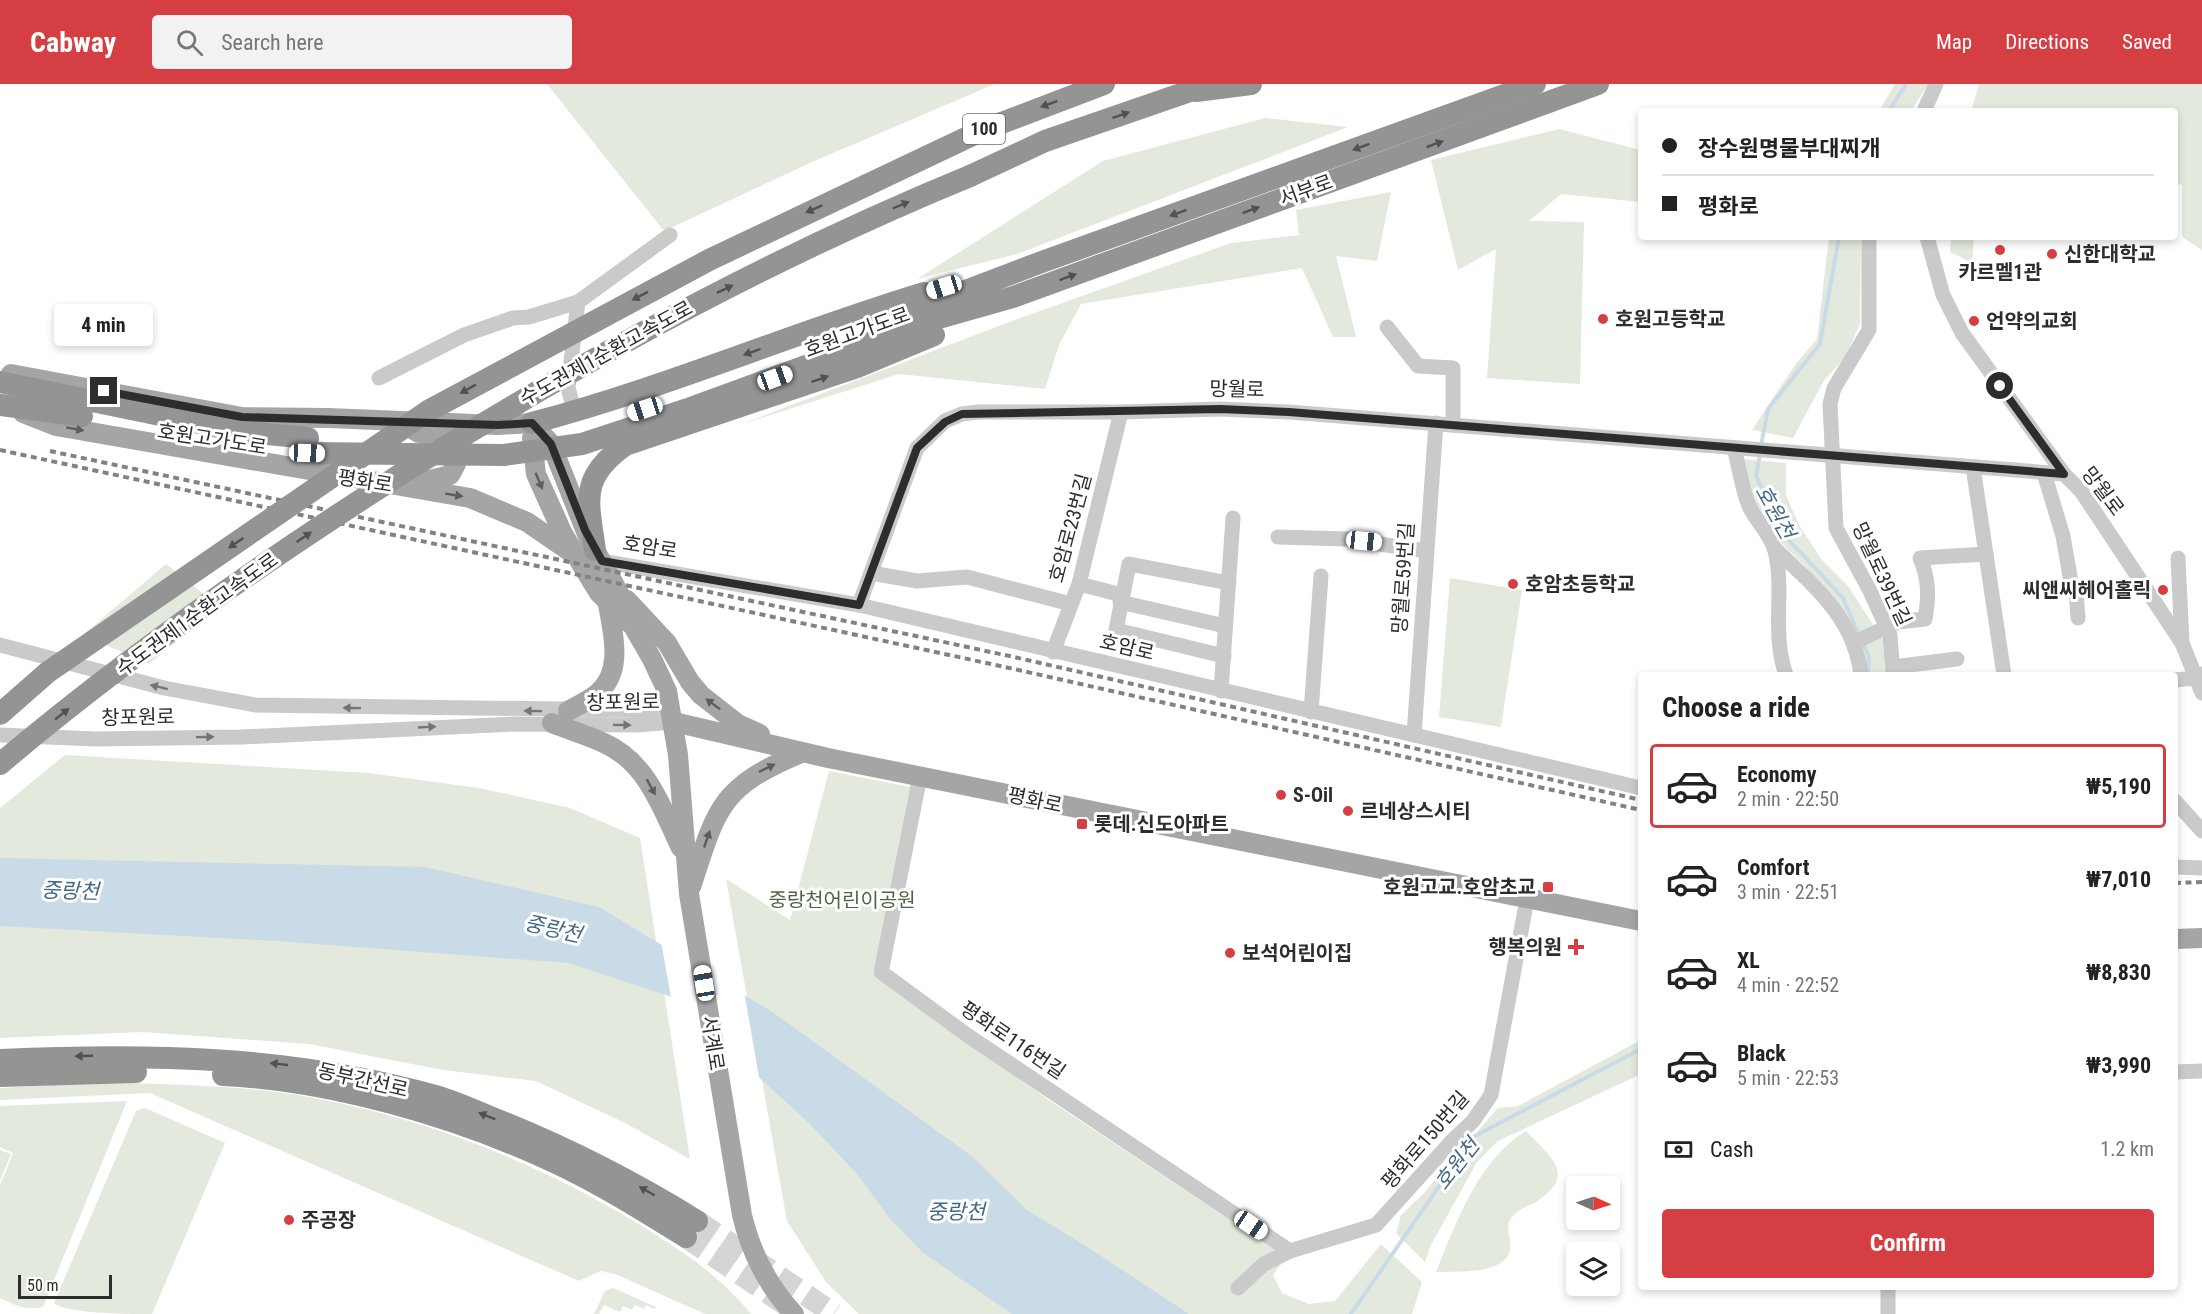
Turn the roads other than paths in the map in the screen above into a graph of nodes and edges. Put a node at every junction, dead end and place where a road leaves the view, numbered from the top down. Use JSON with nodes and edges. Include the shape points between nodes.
{"nodes":[{"id":1,"x":1104,"y":84,"type":"edge"},
{"id":2,"x":1210,"y":84,"type":"edge"},
{"id":3,"x":1251,"y":84,"type":"edge"},
{"id":4,"x":1535,"y":84,"type":"edge"},
{"id":5,"x":1598,"y":84,"type":"edge"},
{"id":6,"x":1936,"y":84,"type":"edge"},
{"id":7,"x":1182,"y":93,"type":"junction"},
{"id":8,"x":1925,"y":108,"type":"edge"},
{"id":9,"x":670,"y":235,"type":"dead end"},
{"id":10,"x":1869,"y":240,"type":"edge"},
{"id":11,"x":1928,"y":240,"type":"edge"},
{"id":12,"x":1039,"y":263,"type":"junction"},
{"id":13,"x":1013,"y":297,"type":"junction"},
{"id":14,"x":578,"y":302,"type":"junction"},
{"id":15,"x":1387,"y":327,"type":"dead end"},
{"id":16,"x":0,"y":372,"type":"edge"},
{"id":17,"x":379,"y":378,"type":"dead end"},
{"id":18,"x":0,"y":382,"type":"edge"},
{"id":19,"x":616,"y":398,"type":"junction"},
{"id":20,"x":682,"y":404,"type":"junction"},
{"id":21,"x":0,"y":405,"type":"edge"},
{"id":22,"x":574,"y":411,"type":"junction"},
{"id":23,"x":1121,"y":412,"type":"junction"},
{"id":24,"x":399,"y":421,"type":"junction"},
{"id":25,"x":532,"y":423,"type":"junction"},
{"id":26,"x":1436,"y":423,"type":"junction"},
{"id":27,"x":1453,"y":425,"type":"junction"},
{"id":28,"x":308,"y":445,"type":"junction"},
{"id":29,"x":625,"y":445,"type":"junction"},
{"id":30,"x":1734,"y":448,"type":"junction"},
{"id":31,"x":1834,"y":455,"type":"junction"},
{"id":32,"x":1972,"y":467,"type":"junction"},
{"id":33,"x":2044,"y":473,"type":"junction"},
{"id":34,"x":2064,"y":474,"type":"junction"},
{"id":35,"x":400,"y":486,"type":"junction"},
{"id":36,"x":1233,"y":518,"type":"dead end"},
{"id":37,"x":585,"y":530,"type":"junction"},
{"id":38,"x":563,"y":534,"type":"junction"},
{"id":39,"x":1278,"y":537,"type":"dead end"},
{"id":40,"x":1774,"y":548,"type":"junction"},
{"id":41,"x":1425,"y":551,"type":"junction"},
{"id":42,"x":1986,"y":554,"type":"junction"},
{"id":43,"x":592,"y":556,"type":"junction"},
{"id":44,"x":2178,"y":558,"type":"dead end"},
{"id":45,"x":871,"y":573,"type":"junction"},
{"id":46,"x":1321,"y":576,"type":"dead end"},
{"id":47,"x":1079,"y":584,"type":"junction"},
{"id":48,"x":1229,"y":584,"type":"junction"},
{"id":49,"x":613,"y":597,"type":"junction"},
{"id":50,"x":1121,"y":598,"type":"junction"},
{"id":51,"x":1071,"y":604,"type":"junction"},
{"id":52,"x":859,"y":605,"type":"junction"},
{"id":53,"x":2078,"y":618,"type":"dead end"},
{"id":54,"x":1225,"y":626,"type":"junction"},
{"id":55,"x":1887,"y":628,"type":"junction"},
{"id":56,"x":1853,"y":643,"type":"junction"},
{"id":57,"x":2182,"y":643,"type":"junction"},
{"id":58,"x":0,"y":645,"type":"edge"},
{"id":59,"x":1053,"y":652,"type":"junction"},
{"id":60,"x":1224,"y":656,"type":"junction"},
{"id":61,"x":1957,"y":659,"type":"dead end"},
{"id":62,"x":1893,"y":671,"type":"edge"},
{"id":63,"x":1785,"y":672,"type":"edge"},
{"id":64,"x":1860,"y":672,"type":"edge"},
{"id":65,"x":2004,"y":672,"type":"edge"},
{"id":66,"x":2198,"y":676,"type":"edge"},
{"id":67,"x":2178,"y":679,"type":"edge"},
{"id":68,"x":1221,"y":691,"type":"junction"},
{"id":69,"x":2202,"y":693,"type":"edge"},
{"id":70,"x":568,"y":711,"type":"junction"},
{"id":71,"x":1311,"y":711,"type":"junction"},
{"id":72,"x":0,"y":714,"type":"edge"},
{"id":73,"x":674,"y":722,"type":"junction"},
{"id":74,"x":552,"y":723,"type":"junction"},
{"id":75,"x":0,"y":735,"type":"edge"},
{"id":76,"x":1414,"y":735,"type":"junction"},
{"id":77,"x":801,"y":753,"type":"junction"},
{"id":78,"x":0,"y":764,"type":"edge"},
{"id":79,"x":920,"y":776,"type":"junction"},
{"id":80,"x":1638,"y":787,"type":"edge"},
{"id":81,"x":2178,"y":804,"type":"edge"},
{"id":82,"x":2202,"y":831,"type":"edge"},
{"id":83,"x":685,"y":861,"type":"junction"},
{"id":84,"x":2178,"y":867,"type":"edge"},
{"id":85,"x":2202,"y":868,"type":"edge"},
{"id":86,"x":689,"y":894,"type":"junction"},
{"id":87,"x":1527,"y":899,"type":"junction"},
{"id":88,"x":1638,"y":920,"type":"edge"},
{"id":89,"x":2202,"y":938,"type":"edge"},
{"id":90,"x":2178,"y":939,"type":"edge"},
{"id":91,"x":0,"y":1060,"type":"edge"},
{"id":92,"x":2202,"y":1071,"type":"edge"},
{"id":93,"x":2178,"y":1072,"type":"edge"},
{"id":94,"x":0,"y":1076,"type":"edge"},
{"id":95,"x":1290,"y":1251,"type":"junction"},
{"id":96,"x":1238,"y":1288,"type":"dead end"},
{"id":97,"x":1888,"y":1290,"type":"edge"},
{"id":98,"x":794,"y":1314,"type":"edge"},
{"id":99,"x":1888,"y":1314,"type":"edge"}],
"edges":[{"from":1,"to":72,"type":"highway","name":"수도권제1순환고속도로","number":"100","one_way":true,"bridge":true,"via":[[983,130],[699,265],[428,411],[48,672]]},
{"from":2,"to":7,"type":"highway","name":"수도권제1순환고속도로","number":"100"},
{"from":3,"to":7,"type":"highway"},
{"from":4,"to":12,"type":"highway","name":"서부로","one_way":true},
{"from":13,"to":5,"type":"highway","name":"서부로","one_way":true},
{"from":6,"to":8,"type":"street"},
{"from":78,"to":7,"type":"highway","name":"수도권제1순환고속도로","number":"100","one_way":true,"bridge":true,"via":[[116,671],[238,582],[523,398],[734,284],[845,230],[1045,141]]},
{"from":9,"to":14,"type":"street"},
{"from":10,"to":31,"type":"street","name":"망월로39번길","via":[[1871,321],[1865,340],[1832,395]]},
{"from":11,"to":34,"type":"street","via":[[1943,295],[1962,333]]},
{"from":12,"to":19,"type":"highway","one_way":true,"via":[[967,280],[853,315]]},
{"from":12,"to":20,"type":"highway","name":"호원고가도로"},
{"from":13,"to":20,"type":"highway","name":"호원고가도로","via":[[932,320]]},
{"from":29,"to":13,"type":"highway","one_way":true,"via":[[857,367]]},
{"from":14,"to":17,"type":"street","via":[[464,335]]},
{"from":14,"to":22,"type":"street","via":[[568,387]]},
{"from":15,"to":27,"type":"street","via":[[1418,366],[1453,368]]},
{"from":16,"to":24,"type":"main road","via":[[242,417]]},
{"from":18,"to":28,"type":"highway","name":"호원고가도로"},
{"from":19,"to":22,"type":"highway"},
{"from":19,"to":29,"type":"highway","via":[[606,417],[616,439]]},
{"from":20,"to":28,"type":"highway","name":"호원고가도로","bridge":true,"via":[[537,436]]},
{"from":21,"to":28,"type":"highway","name":"호원고가도로","via":[[61,412],[239,445]]},
{"from":21,"to":35,"type":"main road","name":"평화로","one_way":true,"via":[[56,426]]},
{"from":22,"to":25,"type":"highway"},
{"from":23,"to":26,"type":"street","name":"망월로","via":[[1220,409]]},
{"from":23,"to":45,"type":"street","name":"망월로","via":[[978,412],[945,422],[917,448]]},
{"from":23,"to":47,"type":"street","name":"호암로23번길"},
{"from":24,"to":25,"type":"main road"},
{"from":24,"to":35,"type":"main road","via":[[418,433],[454,439],[459,448],[459,460],[450,475]]},
{"from":25,"to":37,"type":"main road","name":"평화로","via":[[551,444]]},
{"from":25,"to":38,"type":"main road","name":"평화로","one_way":true,"via":[[533,465]]},
{"from":26,"to":27,"type":"street","name":"망월로"},
{"from":26,"to":41,"type":"street","name":"망월로59번길"},
{"from":27,"to":30,"type":"street","name":"망월로"},
{"from":29,"to":43,"type":"highway","via":[[606,459],[589,486]]},
{"from":30,"to":31,"type":"street","name":"망월로"},
{"from":30,"to":40,"type":"street","via":[[1749,506]]},
{"from":31,"to":32,"type":"street","name":"망월로"},
{"from":31,"to":55,"type":"street","name":"망월로39번길","via":[[1836,528]]},
{"from":32,"to":33,"type":"street","name":"망월로"},
{"from":32,"to":42,"type":"street"},
{"from":33,"to":34,"type":"street","name":"망월로"},
{"from":33,"to":53,"type":"street","via":[[2076,591]]},
{"from":34,"to":57,"type":"street","name":"망월로","via":[[2081,491]]},
{"from":35,"to":43,"type":"main road","name":"평화로","one_way":true,"via":[[470,498]]},
{"from":36,"to":48,"type":"street"},
{"from":37,"to":38,"type":"main road","via":[[570,513],[564,515]]},
{"from":37,"to":43,"type":"main road","name":"평화로"},
{"from":38,"to":43,"type":"main road","name":"평화로"},
{"from":39,"to":41,"type":"street","via":[[1347,539]]},
{"from":40,"to":56,"type":"street","via":[[1835,609]]},
{"from":40,"to":63,"type":"street","via":[[1778,571],[1776,618]]},
{"from":41,"to":76,"type":"street","name":"망월로59번길"},
{"from":42,"to":55,"type":"street","via":[[1920,558],[1929,598],[1925,619],[1898,622]]},
{"from":42,"to":65,"type":"street"},
{"from":43,"to":49,"type":"main road","name":"평화로"},
{"from":43,"to":52,"type":"street","name":"호암로"},
{"from":44,"to":57,"type":"street"},
{"from":45,"to":51,"type":"street","via":[[917,581],[968,577]]},
{"from":45,"to":52,"type":"street","name":"망월로"},
{"from":46,"to":71,"type":"street"},
{"from":47,"to":50,"type":"street"},
{"from":47,"to":51,"type":"street","name":"호암로23번길"},
{"from":48,"to":50,"type":"street","via":[[1129,564]]},
{"from":48,"to":54,"type":"street"},
{"from":49,"to":70,"type":"main road","via":[[616,652],[611,671],[598,693]]},
{"from":49,"to":73,"type":"main road","name":"평화로","via":[[652,658],[667,691]]},
{"from":77,"to":49,"type":"main road","one_way":true,"via":[[738,724],[701,695],[667,643]]},
{"from":50,"to":54,"type":"street"},
{"from":50,"to":60,"type":"street","via":[[1116,630]]},
{"from":51,"to":59,"type":"street","name":"호암로23번길"},
{"from":52,"to":59,"type":"street","name":"호암로"},
{"from":54,"to":60,"type":"street"},
{"from":55,"to":56,"type":"street"},
{"from":55,"to":62,"type":"street","name":"망월로39번길"},
{"from":56,"to":64,"type":"street"},
{"from":57,"to":66,"type":"street","name":"망월로"},
{"from":70,"to":58,"type":"street","name":"창포원로","one_way":true,"via":[[255,705],[164,688]]},
{"from":59,"to":68,"type":"street","name":"호암로"},
{"from":60,"to":68,"type":"street"},
{"from":61,"to":62,"type":"street"},
{"from":66,"to":67,"type":"street"},
{"from":66,"to":69,"type":"street","name":"망월로"},
{"from":68,"to":71,"type":"street","name":"호암로"},
{"from":70,"to":73,"type":"street","name":"창포원로","via":[[633,711]]},
{"from":71,"to":76,"type":"street","name":"호암로"},
{"from":74,"to":73,"type":"street","name":"창포원로","one_way":true},
{"from":73,"to":77,"type":"main road","name":"평화로"},
{"from":73,"to":83,"type":"main road","name":"서계로"},
{"from":75,"to":74,"type":"street","name":"창포원로","one_way":true,"via":[[96,739],[231,737]]},
{"from":74,"to":83,"type":"main road","one_way":true,"via":[[604,743],[633,763],[650,782]]},
{"from":76,"to":80,"type":"street","name":"호암로"},
{"from":77,"to":79,"type":"main road","name":"평화로"},
{"from":86,"to":77,"type":"main road","one_way":true,"via":[[719,810],[757,772]]},
{"from":79,"to":87,"type":"main road","name":"평화로"},
{"from":79,"to":95,"type":"street","name":"평화로116번길","via":[[881,972],[967,1035]]},
{"from":81,"to":82,"type":"street"},
{"from":83,"to":86,"type":"main road","name":"서계로"},
{"from":84,"to":85,"type":"street"},
{"from":86,"to":98,"type":"main road","name":"서계로","via":[[741,1215],[764,1274]]},
{"from":87,"to":88,"type":"main road","name":"평화로"},
{"from":87,"to":95,"type":"street","name":"평화로150번길","via":[[1491,1095],[1473,1121],[1376,1226]]},
{"from":89,"to":90,"type":"main road"},
{"from":94,"to":91,"type":"highway","name":"동부간선로","one_way":true,"via":[[170,1072],[233,1075],[316,1086],[411,1109],[503,1139],[691,1229],[599,1164],[438,1096],[310,1068],[251,1062],[92,1056]]},
{"from":92,"to":93,"type":"street"},
{"from":95,"to":96,"type":"street","via":[[1264,1264]]},
{"from":97,"to":99,"type":"street"}]}
